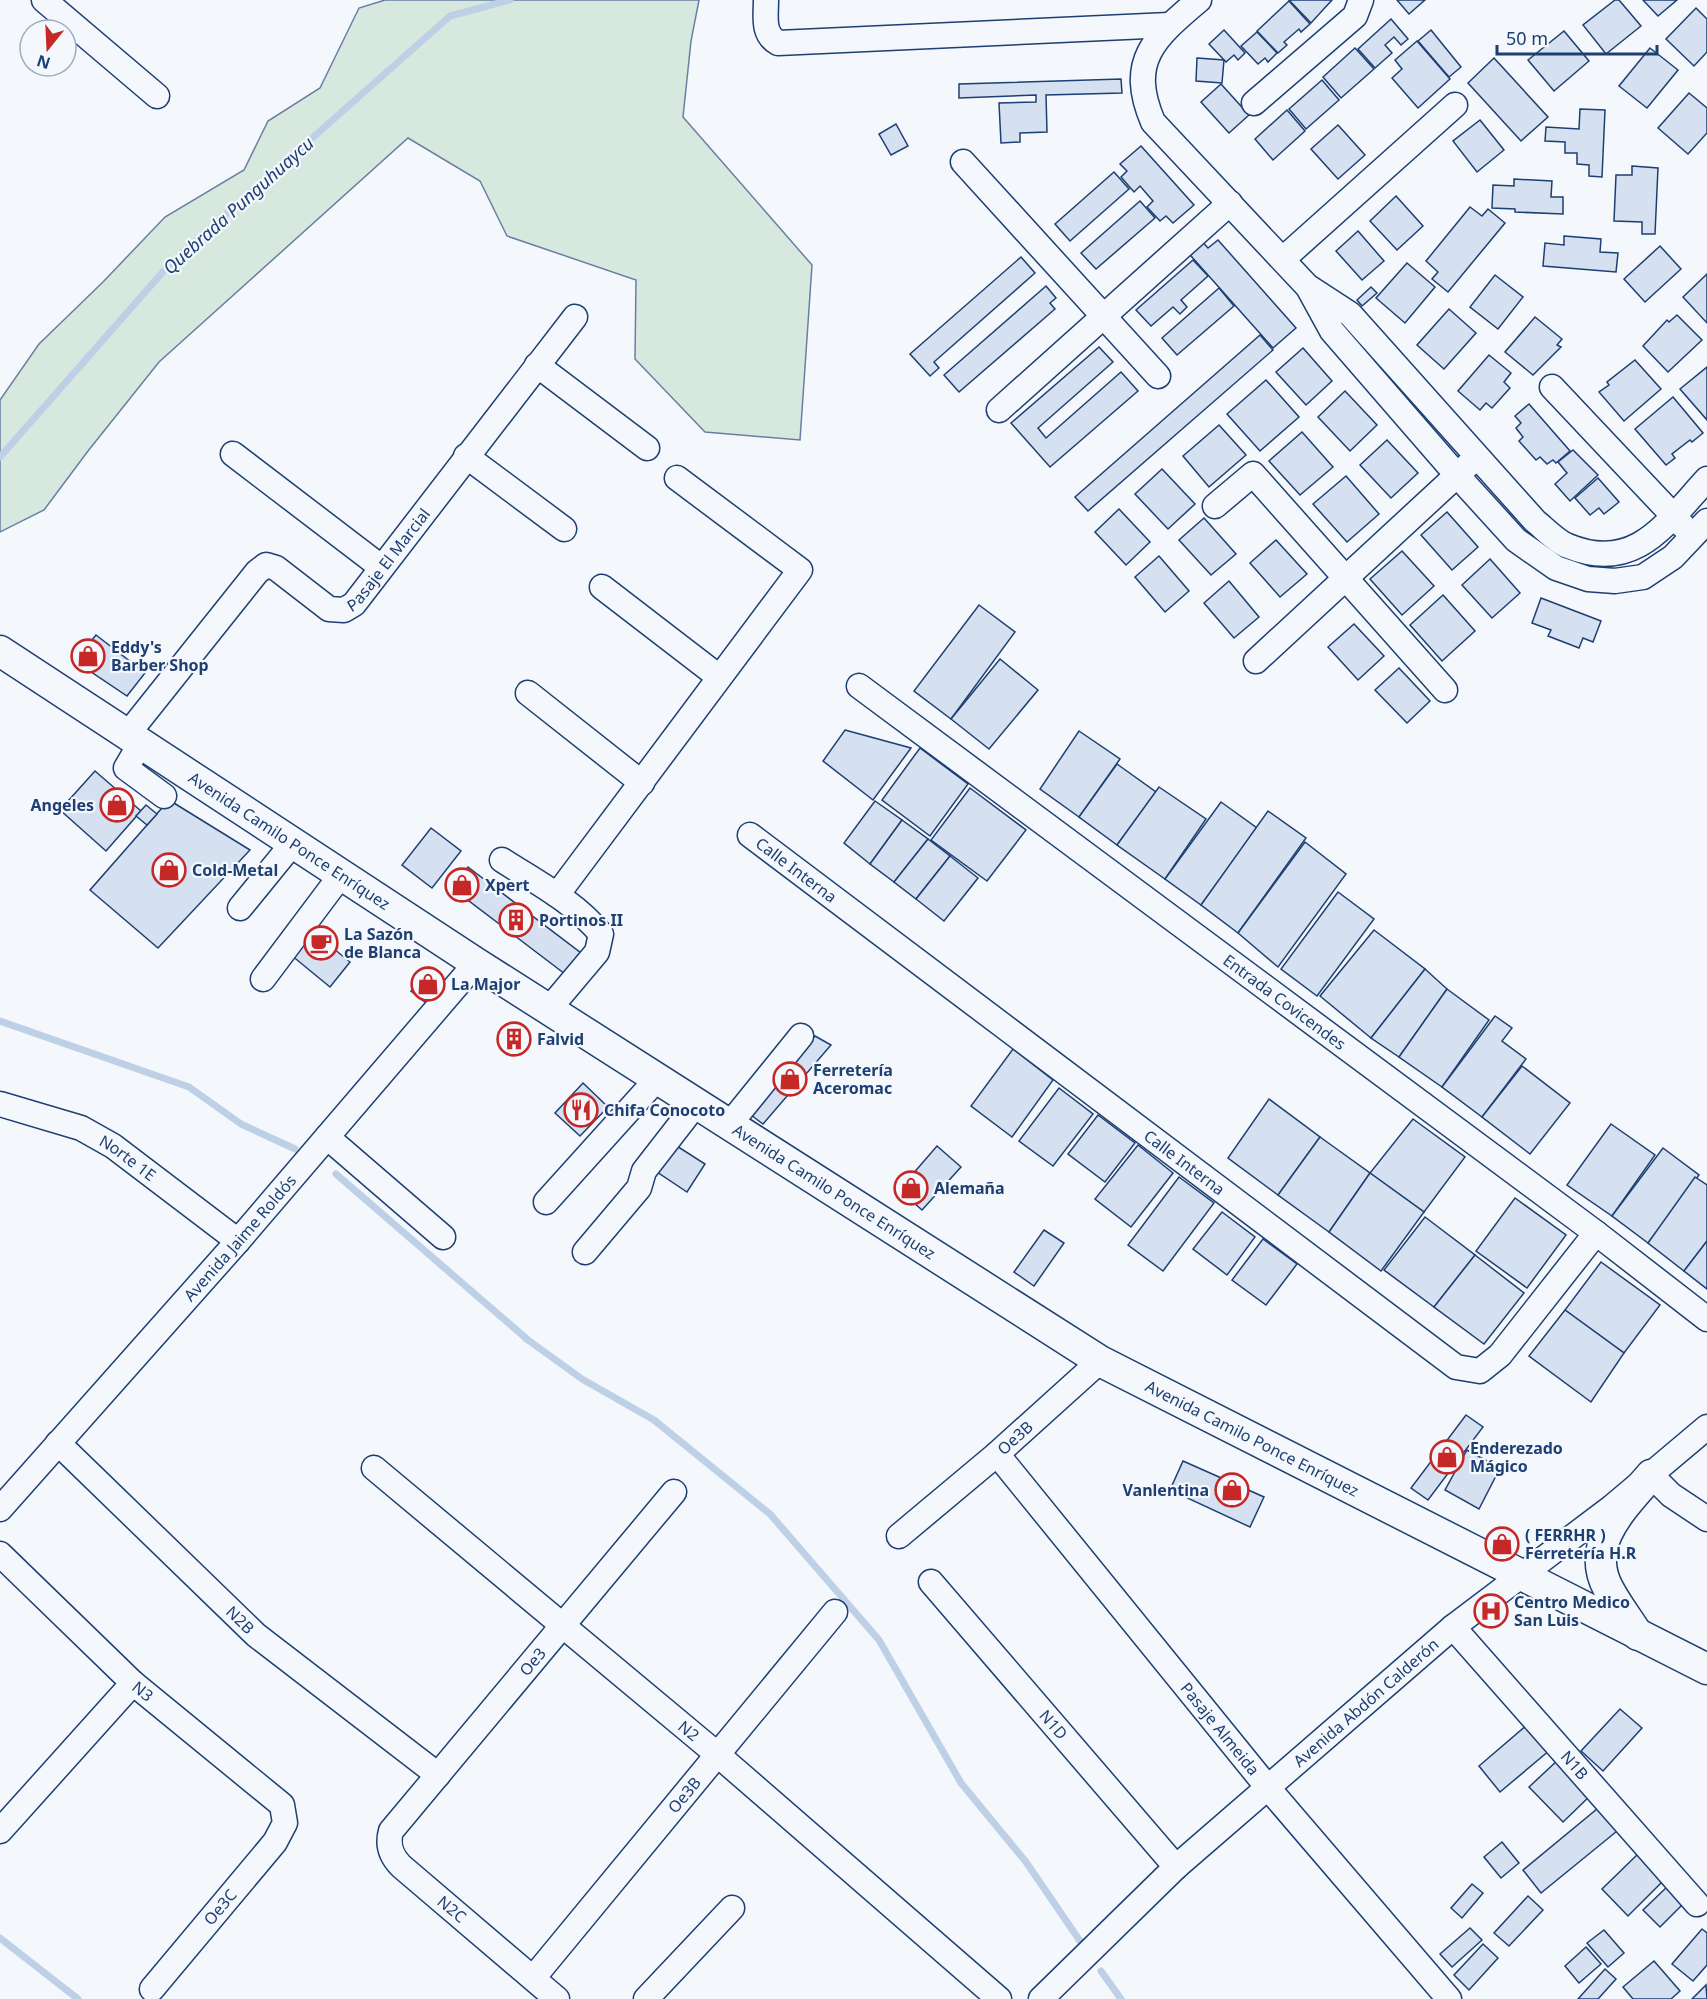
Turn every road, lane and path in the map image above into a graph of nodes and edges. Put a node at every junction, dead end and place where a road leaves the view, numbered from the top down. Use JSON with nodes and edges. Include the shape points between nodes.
{"nodes":[{"id":1,"x":44,"y":0,"type":"edge"},
{"id":2,"x":766,"y":0,"type":"edge"},
{"id":3,"x":1199,"y":0,"type":"edge"},
{"id":4,"x":1361,"y":0,"type":"edge"},
{"id":5,"x":1169,"y":25,"type":"junction"},
{"id":6,"x":157,"y":96,"type":"dead end"},
{"id":7,"x":1254,"y":103,"type":"dead end"},
{"id":8,"x":1455,"y":105,"type":"dead end"},
{"id":9,"x":963,"y":162,"type":"dead end"},
{"id":10,"x":1230,"y":203,"type":"junction"},
{"id":11,"x":1283,"y":259,"type":"junction"},
{"id":12,"x":1307,"y":286,"type":"junction"},
{"id":13,"x":1104,"y":316,"type":"junction"},
{"id":14,"x":575,"y":317,"type":"dead end"},
{"id":15,"x":537,"y":365,"type":"junction"},
{"id":16,"x":1158,"y":376,"type":"dead end"},
{"id":17,"x":1552,"y":387,"type":"dead end"},
{"id":18,"x":1431,"y":406,"type":"junction"},
{"id":19,"x":999,"y":410,"type":"dead end"},
{"id":20,"x":1410,"y":422,"type":"junction"},
{"id":21,"x":647,"y":448,"type":"dead end"},
{"id":22,"x":233,"y":454,"type":"dead end"},
{"id":23,"x":466,"y":456,"type":"junction"},
{"id":24,"x":1477,"y":459,"type":"junction"},
{"id":25,"x":1456,"y":474,"type":"junction"},
{"id":26,"x":677,"y":478,"type":"dead end"},
{"id":27,"x":1707,"y":479,"type":"edge"},
{"id":28,"x":1215,"y":506,"type":"dead end"},
{"id":29,"x":1672,"y":517,"type":"junction"},
{"id":30,"x":1700,"y":528,"type":"edge"},
{"id":31,"x":564,"y":529,"type":"dead end"},
{"id":32,"x":381,"y":567,"type":"junction"},
{"id":33,"x":1346,"y":578,"type":"junction"},
{"id":34,"x":602,"y":587,"type":"dead end"},
{"id":35,"x":0,"y":651,"type":"edge"},
{"id":36,"x":1256,"y":662,"type":"dead end"},
{"id":37,"x":719,"y":676,"type":"junction"},
{"id":38,"x":859,"y":686,"type":"dead end"},
{"id":39,"x":1446,"y":690,"type":"dead end"},
{"id":40,"x":528,"y":693,"type":"dead end"},
{"id":41,"x":134,"y":739,"type":"junction"},
{"id":42,"x":642,"y":783,"type":"junction"},
{"id":43,"x":164,"y":796,"type":"dead end"},
{"id":44,"x":750,"y":835,"type":"dead end"},
{"id":45,"x":293,"y":843,"type":"junction"},
{"id":46,"x":502,"y":860,"type":"dead end"},
{"id":47,"x":342,"y":875,"type":"junction"},
{"id":48,"x":557,"y":896,"type":"junction"},
{"id":49,"x":240,"y":908,"type":"dead end"},
{"id":50,"x":476,"y":963,"type":"junction"},
{"id":51,"x":263,"y":979,"type":"dead end"},
{"id":52,"x":549,"y":1009,"type":"junction"},
{"id":53,"x":801,"y":1036,"type":"dead end"},
{"id":54,"x":657,"y":1079,"type":"junction"},
{"id":55,"x":0,"y":1104,"type":"edge"},
{"id":56,"x":696,"y":1104,"type":"junction"},
{"id":57,"x":729,"y":1125,"type":"junction"},
{"id":58,"x":327,"y":1137,"type":"junction"},
{"id":59,"x":546,"y":1203,"type":"dead end"},
{"id":60,"x":1596,"y":1233,"type":"junction"},
{"id":61,"x":443,"y":1237,"type":"dead end"},
{"id":62,"x":238,"y":1241,"type":"junction"},
{"id":63,"x":585,"y":1252,"type":"dead end"},
{"id":64,"x":1707,"y":1319,"type":"edge"},
{"id":65,"x":1100,"y":1361,"type":"junction"},
{"id":66,"x":1707,"y":1427,"type":"edge"},
{"id":67,"x":58,"y":1443,"type":"junction"},
{"id":68,"x":997,"y":1454,"type":"junction"},
{"id":69,"x":374,"y":1468,"type":"dead end"},
{"id":70,"x":1651,"y":1475,"type":"junction"},
{"id":71,"x":674,"y":1492,"type":"dead end"},
{"id":72,"x":0,"y":1509,"type":"edge"},
{"id":73,"x":1707,"y":1519,"type":"edge"},
{"id":74,"x":899,"y":1536,"type":"dead end"},
{"id":75,"x":0,"y":1554,"type":"edge"},
{"id":76,"x":1521,"y":1573,"type":"junction"},
{"id":77,"x":931,"y":1582,"type":"dead end"},
{"id":78,"x":835,"y":1612,"type":"dead end"},
{"id":79,"x":560,"y":1626,"type":"junction"},
{"id":80,"x":1453,"y":1627,"type":"junction"},
{"id":81,"x":1640,"y":1637,"type":"junction"},
{"id":82,"x":1707,"y":1669,"type":"edge"},
{"id":83,"x":133,"y":1683,"type":"junction"},
{"id":84,"x":718,"y":1755,"type":"junction"},
{"id":85,"x":438,"y":1775,"type":"junction"},
{"id":86,"x":1269,"y":1789,"type":"junction"},
{"id":87,"x":285,"y":1823,"type":"joint"},
{"id":88,"x":0,"y":1831,"type":"edge"},
{"id":89,"x":391,"y":1831,"type":"joint"},
{"id":90,"x":1176,"y":1867,"type":"junction"},
{"id":91,"x":1697,"y":1904,"type":"dead end"},
{"id":92,"x":732,"y":1908,"type":"dead end"},
{"id":93,"x":534,"y":1977,"type":"junction"},
{"id":94,"x":152,"y":1989,"type":"dead end"},
{"id":95,"x":557,"y":1999,"type":"edge"},
{"id":96,"x":646,"y":1999,"type":"edge"},
{"id":97,"x":999,"y":1999,"type":"edge"},
{"id":98,"x":1041,"y":1999,"type":"edge"},
{"id":99,"x":1449,"y":1999,"type":"edge"}],
"edges":[{"from":1,"to":6,"type":"street"},
{"from":2,"to":5,"type":"street","via":[[767,32],[778,43]]},
{"from":3,"to":5,"type":"street"},
{"from":4,"to":7,"type":"street","via":[[1355,16]]},
{"from":5,"to":10,"type":"street","via":[[1145,60],[1143,99],[1153,122]]},
{"from":8,"to":11,"type":"street"},
{"from":9,"to":13,"type":"street"},
{"from":10,"to":11,"type":"street"},
{"from":10,"to":13,"type":"street"},
{"from":11,"to":12,"type":"street"},
{"from":12,"to":18,"type":"street","via":[[1350,314]]},
{"from":12,"to":20,"type":"street","via":[[1332,332]]},
{"from":13,"to":16,"type":"street"},
{"from":13,"to":19,"type":"street"},
{"from":14,"to":15,"type":"street","name":"Pasaje El Marcial"},
{"from":15,"to":21,"type":"street"},
{"from":15,"to":23,"type":"street","name":"Pasaje El Marcial"},
{"from":17,"to":29,"type":"street"},
{"from":18,"to":20,"type":"street"},
{"from":18,"to":24,"type":"street"},
{"from":20,"to":25,"type":"street"},
{"from":22,"to":32,"type":"street"},
{"from":23,"to":31,"type":"street"},
{"from":23,"to":32,"type":"street","name":"Pasaje El Marcial"},
{"from":24,"to":25,"type":"street"},
{"from":24,"to":29,"type":"street","via":[[1535,521],[1566,546],[1592,553],[1632,550],[1653,538]]},
{"from":25,"to":30,"type":"street","via":[[1516,540],[1556,567],[1588,579],[1643,577],[1673,557]]},
{"from":25,"to":33,"type":"street"},
{"from":26,"to":37,"type":"street","via":[[800,570]]},
{"from":27,"to":29,"type":"street"},
{"from":28,"to":33,"type":"street","via":[[1253,474]]},
{"from":29,"to":30,"type":"street"},
{"from":32,"to":41,"type":"street","name":"Pasaje El Marcial","via":[[354,604],[344,610],[329,609],[276,568],[266,565]]},
{"from":33,"to":36,"type":"street"},
{"from":33,"to":39,"type":"street"},
{"from":34,"to":37,"type":"street"},
{"from":35,"to":41,"type":"main road","name":"Avenida Camilo Ponce Enríquez"},
{"from":37,"to":42,"type":"street"},
{"from":38,"to":60,"type":"street","name":"Entrada Covicendes"},
{"from":40,"to":42,"type":"street"},
{"from":41,"to":43,"type":"street","via":[[126,768]]},
{"from":41,"to":45,"type":"main road","name":"Avenida Camilo Ponce Enríquez"},
{"from":42,"to":48,"type":"street"},
{"from":44,"to":60,"type":"street","name":"Calle Interna","via":[[1456,1367],[1480,1371],[1500,1355]]},
{"from":45,"to":47,"type":"main road","name":"Avenida Camilo Ponce Enríquez"},
{"from":45,"to":49,"type":"street"},
{"from":46,"to":48,"type":"street"},
{"from":47,"to":50,"type":"main road","name":"Avenida Camilo Ponce Enríquez"},
{"from":47,"to":51,"type":"street"},
{"from":48,"to":52,"type":"street","via":[[602,934],[597,952]]},
{"from":50,"to":52,"type":"main road","name":"Avenida Camilo Ponce Enríquez"},
{"from":50,"to":58,"type":"street","name":"Avenida Jaime Roldós"},
{"from":52,"to":54,"type":"main road","name":"Avenida Camilo Ponce Enríquez"},
{"from":53,"to":57,"type":"street"},
{"from":54,"to":56,"type":"main road","name":"Avenida Camilo Ponce Enríquez"},
{"from":54,"to":59,"type":"street"},
{"from":55,"to":62,"type":"street","name":"Norte 1E","via":[[81,1128],[113,1146]]},
{"from":56,"to":57,"type":"main road","name":"Avenida Camilo Ponce Enríquez"},
{"from":56,"to":63,"type":"street","via":[[644,1171],[639,1188]]},
{"from":57,"to":65,"type":"main road","name":"Avenida Camilo Ponce Enríquez"},
{"from":58,"to":61,"type":"street"},
{"from":58,"to":62,"type":"street","name":"Avenida Jaime Roldós"},
{"from":60,"to":64,"type":"street","name":"Entrada Covicendes"},
{"from":62,"to":67,"type":"street","name":"Avenida Jaime Roldós"},
{"from":65,"to":68,"type":"street","name":"Oe3B"},
{"from":65,"to":76,"type":"main road","name":"Avenida Camilo Ponce Enríquez"},
{"from":66,"to":70,"type":"street","name":"Avenida Abdón Calderón"},
{"from":67,"to":72,"type":"street","name":"Avenida Jaime Roldós"},
{"from":67,"to":85,"type":"street","name":"N2B","via":[[256,1635]]},
{"from":68,"to":74,"type":"street","name":"Oe3B"},
{"from":68,"to":86,"type":"street","name":"Pasaje Almeida"},
{"from":69,"to":79,"type":"street","name":"N2"},
{"from":70,"to":73,"type":"street","via":[[1671,1495]]},
{"from":70,"to":76,"type":"street","name":"Avenida Abdón Calderón"},
{"from":70,"to":81,"type":"main road","via":[[1611,1523],[1601,1559],[1607,1587]]},
{"from":71,"to":79,"type":"street","name":"Oe3"},
{"from":75,"to":83,"type":"street","name":"N3"},
{"from":76,"to":80,"type":"street","name":"Avenida Abdón Calderón"},
{"from":76,"to":81,"type":"main road","name":"Avenida Camilo Ponce Enríquez"},
{"from":77,"to":90,"type":"street","name":"N1D"},
{"from":78,"to":84,"type":"street","name":"Oe3B"},
{"from":79,"to":84,"type":"street","name":"N2"},
{"from":79,"to":85,"type":"street","name":"Oe3"},
{"from":80,"to":86,"type":"street","name":"Avenida Abdón Calderón"},
{"from":80,"to":91,"type":"street","name":"N1B"},
{"from":81,"to":82,"type":"main road","name":"Avenida Camilo Ponce Enríquez"},
{"from":83,"to":87,"type":"street","name":"N3","via":[[282,1806]]},
{"from":83,"to":88,"type":"street"},
{"from":84,"to":93,"type":"street","name":"Oe3B"},
{"from":84,"to":97,"type":"street","name":"N2"},
{"from":85,"to":89,"type":"street","name":"Oe3"},
{"from":86,"to":90,"type":"street","name":"Avenida Abdón Calderón"},
{"from":86,"to":99,"type":"street","name":"Pasaje Almeida"},
{"from":87,"to":94,"type":"street","name":"Oe3C","via":[[275,1842]]},
{"from":89,"to":93,"type":"street","name":"N2C","via":[[391,1851],[401,1866]]},
{"from":90,"to":98,"type":"street","name":"Avenida Abdón Calderón"},
{"from":92,"to":96,"type":"street"},
{"from":93,"to":95,"type":"street","name":"N2C"}]}
